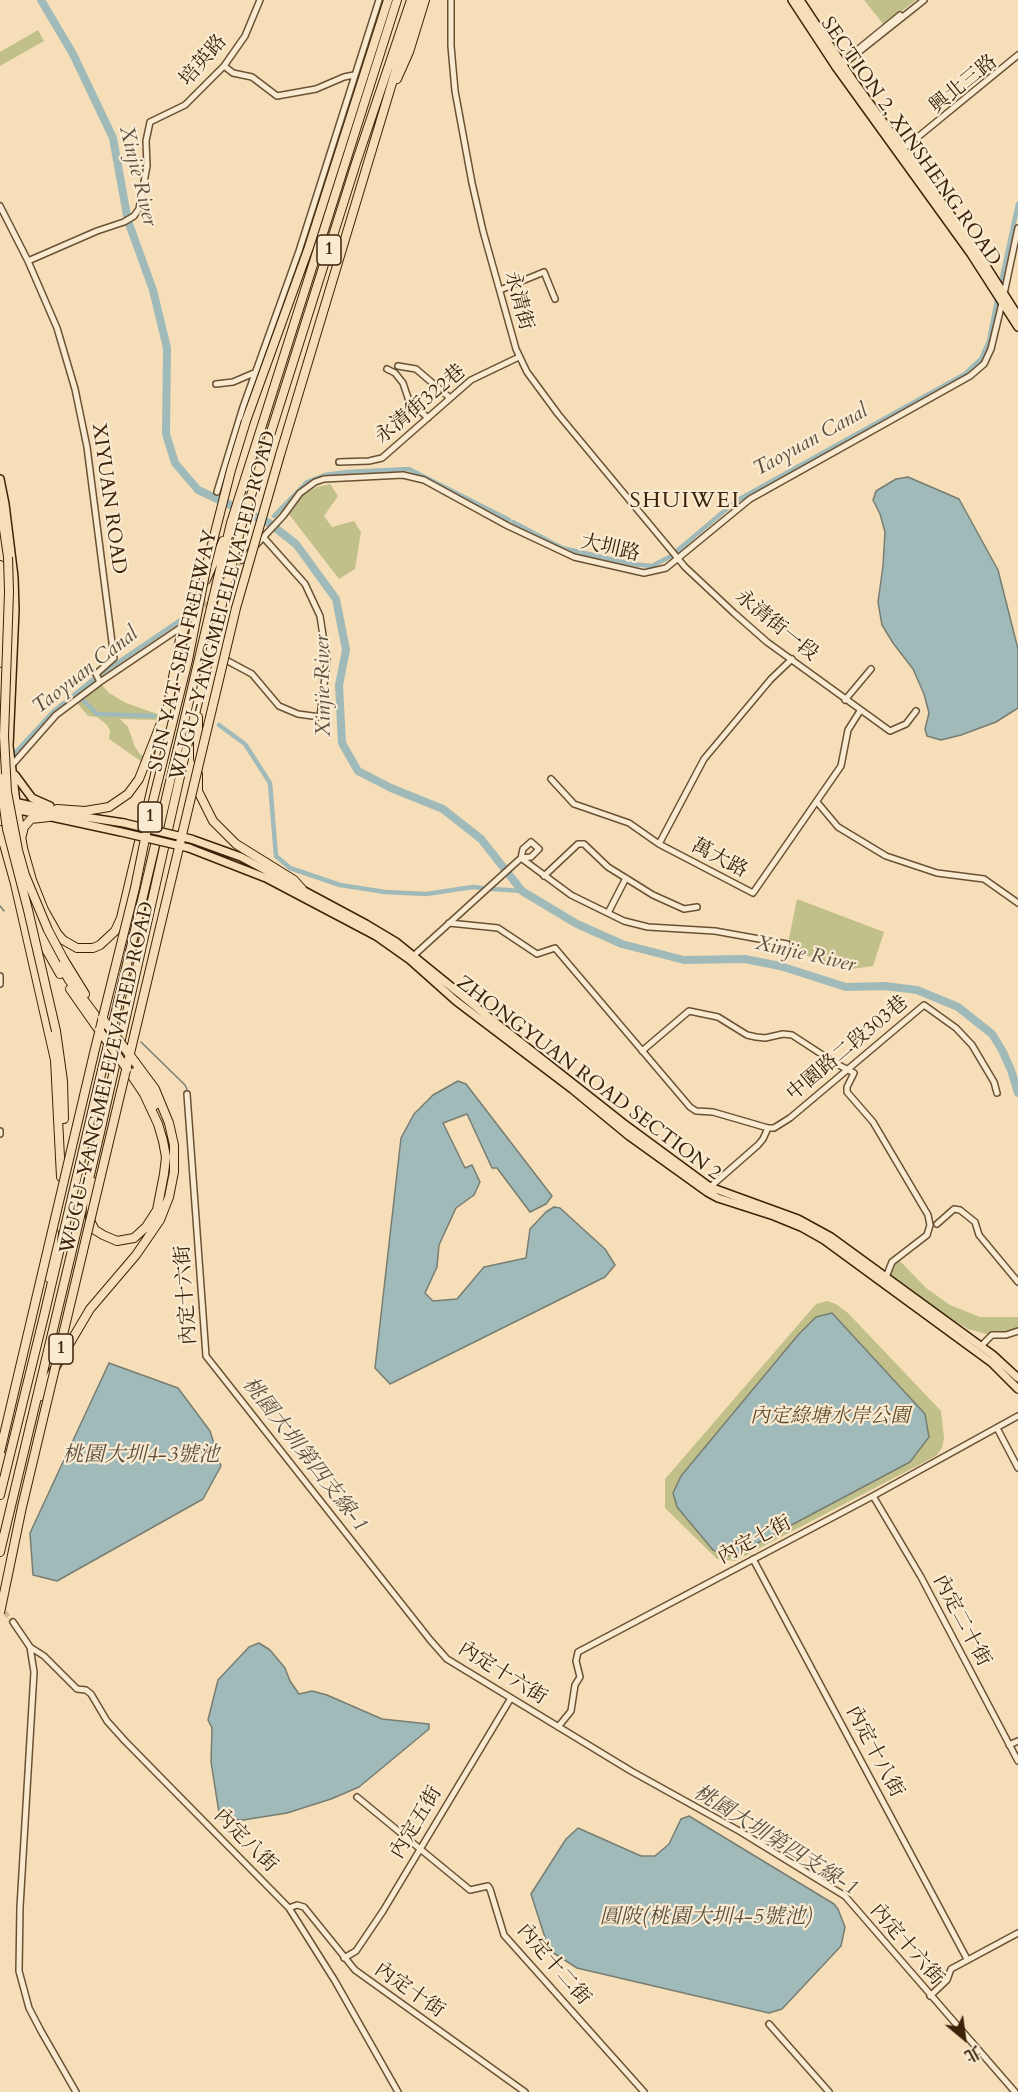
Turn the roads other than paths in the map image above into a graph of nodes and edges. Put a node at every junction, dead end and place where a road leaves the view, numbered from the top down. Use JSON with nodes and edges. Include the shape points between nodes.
{"nodes":[{"id":1,"x":260,"y":0,"type":"edge"},
{"id":2,"x":379,"y":0,"type":"edge"},
{"id":3,"x":386,"y":0,"type":"edge"},
{"id":4,"x":397,"y":0,"type":"edge"},
{"id":5,"x":411,"y":0,"type":"edge"},
{"id":6,"x":417,"y":0,"type":"edge"},
{"id":7,"x":425,"y":0,"type":"edge"},
{"id":8,"x":451,"y":0,"type":"edge"},
{"id":9,"x":792,"y":0,"type":"edge"},
{"id":10,"x":800,"y":0,"type":"edge"},
{"id":11,"x":918,"y":0,"type":"edge"},
{"id":12,"x":924,"y":0,"type":"edge"},
{"id":13,"x":1018,"y":55,"type":"edge"},
{"id":14,"x":1018,"y":60,"type":"edge"},
{"id":15,"x":840,"y":65,"type":"junction"},
{"id":16,"x":224,"y":66,"type":"junction"},
{"id":17,"x":354,"y":75,"type":"junction"},
{"id":18,"x":385,"y":105,"type":"junction"},
{"id":19,"x":902,"y":151,"type":"junction"},
{"id":20,"x":0,"y":206,"type":"edge"},
{"id":21,"x":1018,"y":228,"type":"edge"},
{"id":22,"x":28,"y":261,"type":"junction"},
{"id":23,"x":500,"y":290,"type":"junction"},
{"id":24,"x":1004,"y":294,"type":"junction"},
{"id":25,"x":555,"y":299,"type":"dead end"},
{"id":26,"x":1002,"y":303,"type":"junction"},
{"id":27,"x":1018,"y":316,"type":"edge"},
{"id":28,"x":1018,"y":327,"type":"edge"},
{"id":29,"x":519,"y":357,"type":"junction"},
{"id":30,"x":398,"y":366,"type":"dead end"},
{"id":31,"x":387,"y":369,"type":"dead end"},
{"id":32,"x":254,"y":373,"type":"junction"},
{"id":33,"x":216,"y":384,"type":"dead end"},
{"id":34,"x":450,"y":398,"type":"junction"},
{"id":35,"x":428,"y":418,"type":"junction"},
{"id":36,"x":339,"y":462,"type":"dead end"},
{"id":37,"x":0,"y":479,"type":"edge"},
{"id":38,"x":217,"y":492,"type":"dead end"},
{"id":39,"x":0,"y":502,"type":"edge"},
{"id":40,"x":231,"y":523,"type":"junction"},
{"id":41,"x":265,"y":537,"type":"junction"},
{"id":42,"x":678,"y":558,"type":"junction"},
{"id":43,"x":242,"y":560,"type":"tunnel mouth"},
{"id":44,"x":0,"y":565,"type":"edge"},
{"id":45,"x":183,"y":626,"type":"dead end"},
{"id":46,"x":224,"y":659,"type":"dead end"},
{"id":47,"x":792,"y":659,"type":"junction"},
{"id":48,"x":0,"y":663,"type":"edge"},
{"id":49,"x":871,"y":669,"type":"dead end"},
{"id":50,"x":100,"y":682,"type":"junction"},
{"id":51,"x":169,"y":700,"type":"junction"},
{"id":52,"x":845,"y":700,"type":"junction"},
{"id":53,"x":198,"y":703,"type":"junction"},
{"id":54,"x":860,"y":711,"type":"junction"},
{"id":55,"x":916,"y":711,"type":"dead end"},
{"id":56,"x":0,"y":752,"type":"edge"},
{"id":57,"x":13,"y":769,"type":"junction"},
{"id":58,"x":0,"y":778,"type":"edge"},
{"id":59,"x":551,"y":779,"type":"dead end"},
{"id":60,"x":817,"y":802,"type":"junction"},
{"id":61,"x":3,"y":804,"type":"edge"},
{"id":62,"x":16,"y":806,"type":"junction"},
{"id":63,"x":57,"y":809,"type":"junction"},
{"id":64,"x":69,"y":814,"type":"junction"},
{"id":65,"x":49,"y":817,"type":"junction"},
{"id":66,"x":0,"y":830,"type":"edge"},
{"id":67,"x":659,"y":844,"type":"junction"},
{"id":68,"x":23,"y":848,"type":"junction"},
{"id":69,"x":544,"y":876,"type":"junction"},
{"id":70,"x":626,"y":879,"type":"junction"},
{"id":71,"x":32,"y":880,"type":"junction"},
{"id":72,"x":15,"y":884,"type":"junction"},
{"id":73,"x":302,"y":889,"type":"junction"},
{"id":74,"x":1018,"y":903,"type":"edge"},
{"id":75,"x":697,"y":907,"type":"dead end"},
{"id":76,"x":608,"y":913,"type":"junction"},
{"id":77,"x":449,"y":923,"type":"junction"},
{"id":78,"x":40,"y":927,"type":"junction"},
{"id":79,"x":787,"y":944,"type":"dead end"},
{"id":80,"x":412,"y":957,"type":"junction"},
{"id":81,"x":0,"y":976,"type":"edge"},
{"id":82,"x":0,"y":984,"type":"edge"},
{"id":83,"x":99,"y":1022,"type":"junction"},
{"id":84,"x":642,"y":1050,"type":"junction"},
{"id":85,"x":132,"y":1065,"type":"junction"},
{"id":86,"x":848,"y":1070,"type":"junction"},
{"id":87,"x":997,"y":1093,"type":"dead end"},
{"id":88,"x":187,"y":1094,"type":"dead end"},
{"id":89,"x":768,"y":1128,"type":"junction"},
{"id":90,"x":99,"y":1137,"type":"junction"},
{"id":91,"x":61,"y":1177,"type":"junction"},
{"id":92,"x":708,"y":1189,"type":"junction"},
{"id":93,"x":936,"y":1224,"type":"dead end"},
{"id":94,"x":884,"y":1280,"type":"junction"},
{"id":95,"x":1018,"y":1282,"type":"edge"},
{"id":96,"x":44,"y":1316,"type":"junction"},
{"id":97,"x":1018,"y":1331,"type":"edge"},
{"id":98,"x":981,"y":1346,"type":"junction"},
{"id":99,"x":1018,"y":1378,"type":"edge"},
{"id":100,"x":1018,"y":1389,"type":"edge"},
{"id":101,"x":33,"y":1411,"type":"junction"},
{"id":102,"x":1018,"y":1416,"type":"edge"},
{"id":103,"x":997,"y":1428,"type":"junction"},
{"id":104,"x":0,"y":1452,"type":"edge"},
{"id":105,"x":1018,"y":1468,"type":"edge"},
{"id":106,"x":0,"y":1495,"type":"edge"},
{"id":107,"x":873,"y":1496,"type":"junction"},
{"id":108,"x":0,"y":1552,"type":"edge"},
{"id":109,"x":753,"y":1559,"type":"junction"},
{"id":110,"x":0,"y":1613,"type":"edge"},
{"id":111,"x":13,"y":1622,"type":"tunnel mouth"},
{"id":112,"x":30,"y":1647,"type":"junction"},
{"id":113,"x":511,"y":1698,"type":"junction"},
{"id":114,"x":558,"y":1727,"type":"junction"},
{"id":115,"x":1018,"y":1741,"type":"edge"},
{"id":116,"x":1010,"y":1745,"type":"junction"},
{"id":117,"x":1018,"y":1761,"type":"edge"},
{"id":118,"x":357,"y":1797,"type":"dead end"},
{"id":119,"x":419,"y":1848,"type":"junction"},
{"id":120,"x":289,"y":1908,"type":"junction"},
{"id":121,"x":1018,"y":1933,"type":"edge"},
{"id":122,"x":344,"y":1958,"type":"junction"},
{"id":123,"x":967,"y":1959,"type":"junction"},
{"id":124,"x":931,"y":1995,"type":"junction"},
{"id":125,"x":769,"y":2024,"type":"dead end"},
{"id":126,"x":76,"y":2092,"type":"edge"},
{"id":127,"x":398,"y":2092,"type":"edge"},
{"id":128,"x":525,"y":2092,"type":"edge"},
{"id":129,"x":644,"y":2092,"type":"edge"},
{"id":130,"x":829,"y":2092,"type":"edge"},
{"id":131,"x":1015,"y":2092,"type":"edge"}],
"edges":[{"from":1,"to":16,"type":"street","name":"培英路","via":[[245,36]]},
{"from":2,"to":17,"type":"street"},
{"from":3,"to":104,"type":"highway","name":"WUGU-YANGMEI ELEVATED ROAD","number":"1","bridge":true,"via":[[309,247],[231,470]]},
{"from":4,"to":40,"type":"highway","name":"SUN YAT-SEN FREEWAY","number":"1"},
{"from":5,"to":53,"type":"highway","name":"SUN YAT-SEN FREEWAY","number":"1","via":[[242,527]]},
{"from":6,"to":18,"type":"highway","name":"WUGU-YANGMEI ELEVATED ROAD","number":"1"},
{"from":7,"to":18,"type":"highway","via":[[409,52]]},
{"from":8,"to":23,"type":"street","name":"永清街","via":[[451,46],[460,125]]},
{"from":9,"to":15,"type":"main road","name":"SECTION 2, XINSHENG ROAD"},
{"from":10,"to":15,"type":"main road"},
{"from":11,"to":15,"type":"street"},
{"from":12,"to":15,"type":"street"},
{"from":13,"to":19,"type":"street"},
{"from":14,"to":19,"type":"street","name":"興北三路"},
{"from":15,"to":19,"type":"main road","name":"SECTION 2, XINSHENG ROAD"},
{"from":16,"to":17,"type":"street","via":[[252,77],[277,96],[316,89]]},
{"from":16,"to":22,"type":"street","name":"培英路","via":[[185,105],[150,122],[147,166],[139,209],[134,216]]},
{"from":17,"to":32,"type":"street","via":[[299,251]]},
{"from":18,"to":110,"type":"highway","name":"WUGU-YANGMEI ELEVATED ROAD","number":"1","bridge":true,"via":[[236,608]]},
{"from":19,"to":24,"type":"main road"},
{"from":19,"to":26,"type":"main road","name":"SECTION 2, XINSHENG ROAD"},
{"from":20,"to":22,"type":"street","name":"XIYUAN ROAD"},
{"from":21,"to":24,"type":"street"},
{"from":22,"to":50,"type":"street","name":"XIYUAN ROAD","via":[[57,328],[90,462],[114,658],[96,674]]},
{"from":23,"to":25,"type":"street","via":[[544,272]]},
{"from":23,"to":29,"type":"street","name":"永清街"},
{"from":24,"to":27,"type":"main road"},
{"from":26,"to":28,"type":"main road","name":"SECTION 2, XINSHENG ROAD"},
{"from":26,"to":42,"type":"street","name":"大圳路","via":[[991,349],[984,363],[970,376],[750,500]]},
{"from":29,"to":34,"type":"street","name":"永清街322巷","via":[[478,376]]},
{"from":29,"to":42,"type":"street","name":"永清街","via":[[558,414]]},
{"from":30,"to":34,"type":"street","via":[[416,369]]},
{"from":31,"to":35,"type":"street","via":[[403,384],[409,401]]},
{"from":32,"to":33,"type":"street"},
{"from":32,"to":38,"type":"street"},
{"from":34,"to":35,"type":"street","name":"永清街322巷"},
{"from":35,"to":36,"type":"street","name":"永清街322巷","via":[[382,458]]},
{"from":37,"to":57,"type":"main road","via":[[14,577],[9,746]]},
{"from":39,"to":83,"type":"highway","bridge":true,"via":[[9,592],[4,736],[18,850],[48,930]]},
{"from":40,"to":51,"type":"highway","via":[[180,639]]},
{"from":40,"to":96,"type":"highway","name":"SUN YAT-SEN FREEWAY","number":"1"},
{"from":41,"to":42,"type":"street","name":"大圳路","via":[[300,494],[315,482],[403,475],[424,480],[574,557],[644,573],[666,568]]},
{"from":41,"to":43,"type":"street"},
{"from":41,"to":46,"type":"street","via":[[305,584],[320,616],[327,661],[320,717],[279,706],[252,674]]},
{"from":42,"to":47,"type":"street","name":"永清街一段","via":[[734,613]]},
{"from":44,"to":48,"type":"highway"},
{"from":45,"to":50,"type":"street"},
{"from":47,"to":52,"type":"street","name":"永清街一段"},
{"from":47,"to":67,"type":"street","via":[[704,759]]},
{"from":49,"to":52,"type":"street"},
{"from":50,"to":57,"type":"street","via":[[56,715]]},
{"from":51,"to":63,"type":"highway","via":[[139,779],[128,794],[109,807],[85,811]]},
{"from":51,"to":71,"type":"highway","via":[[157,766],[115,931],[93,948],[70,946],[52,926]]},
{"from":52,"to":54,"type":"street","name":"永清街一段"},
{"from":53,"to":73,"type":"highway","via":[[198,791],[213,821],[236,844]]},
{"from":53,"to":90,"type":"highway","name":"SUN YAT-SEN FREEWAY","number":"1"},
{"from":54,"to":55,"type":"street","name":"永清街一段","via":[[890,731],[906,724]]},
{"from":54,"to":60,"type":"street","name":"萬大路","via":[[849,730],[841,766]]},
{"from":56,"to":61,"type":"main road"},
{"from":57,"to":62,"type":"main road"},
{"from":57,"to":63,"type":"main road","via":[[32,798]]},
{"from":58,"to":91,"type":"highway","bridge":true,"via":[[7,829],[56,1031],[63,1081]]},
{"from":59,"to":67,"type":"street","name":"萬大路","via":[[574,804],[629,823]]},
{"from":60,"to":67,"type":"street","name":"萬大路","via":[[753,893]]},
{"from":60,"to":74,"type":"street","via":[[838,827],[886,856],[937,873],[984,879]]},
{"from":61,"to":62,"type":"main road"},
{"from":61,"to":78,"type":"highway"},
{"from":62,"to":64,"type":"main road"},
{"from":62,"to":65,"type":"main road"},
{"from":62,"to":68,"type":"highway"},
{"from":63,"to":64,"type":"main road"},
{"from":64,"to":73,"type":"main road","name":"ZHONGYUAN ROAD SECTION 2","bridge":true,"via":[[191,839],[241,857]]},
{"from":65,"to":68,"type":"highway","via":[[28,822],[22,834]]},
{"from":65,"to":80,"type":"main road","name":"ZHONGYUAN ROAD SECTION 2","bridge":true,"via":[[189,848],[266,878]]},
{"from":66,"to":72,"type":"highway"},
{"from":68,"to":71,"type":"highway"},
{"from":69,"to":70,"type":"street","via":[[578,844],[584,844]]},
{"from":69,"to":76,"type":"street"},
{"from":69,"to":77,"type":"street","via":[[518,860]]},
{"from":70,"to":75,"type":"street","via":[[684,909]]},
{"from":70,"to":76,"type":"street"},
{"from":71,"to":78,"type":"highway"},
{"from":72,"to":83,"type":"highway","via":[[50,960]]},
{"from":72,"to":91,"type":"highway","via":[[55,1060]]},
{"from":73,"to":80,"type":"main road","name":"ZHONGYUAN ROAD SECTION 2","via":[[374,928]]},
{"from":76,"to":79,"type":"street","via":[[648,927],[715,931]]},
{"from":77,"to":80,"type":"street"},
{"from":77,"to":84,"type":"street","via":[[498,928],[537,954],[555,948]]},
{"from":78,"to":83,"type":"highway","via":[[69,980]]},
{"from":80,"to":92,"type":"main road","name":"ZHONGYUAN ROAD SECTION 2","via":[[456,1001],[629,1136]]},
{"from":81,"to":82,"type":"street"},
{"from":83,"to":85,"type":"highway","bridge":true},
{"from":83,"to":85,"type":"highway","bridge":true},
{"from":84,"to":86,"type":"street","via":[[689,1011],[718,1017],[747,1035],[792,1035]]},
{"from":84,"to":89,"type":"street","via":[[696,1111]]},
{"from":85,"to":90,"type":"highway","via":[[158,1124],[166,1157],[157,1210],[134,1238],[117,1241],[95,1230],[90,1221]]},
{"from":85,"to":101,"type":"highway","via":[[160,1116],[169,1149],[160,1220],[90,1309]]},
{"from":86,"to":87,"type":"street","name":"中園路二段303巷","via":[[924,1005],[972,1045]]},
{"from":86,"to":89,"type":"street","name":"中園路二段303巷","via":[[790,1118]]},
{"from":86,"to":94,"type":"street","via":[[854,1073],[847,1092],[873,1122],[928,1215],[930,1225],[927,1235],[892,1263]]},
{"from":88,"to":113,"type":"street","name":"內定十六街","via":[[206,1356],[446,1657]]},
{"from":89,"to":92,"type":"street","name":"中園路二段303巷","via":[[764,1139]]},
{"from":90,"to":101,"type":"highway","name":"SUN YAT-SEN FREEWAY","number":"1"},
{"from":91,"to":96,"type":"highway"},
{"from":92,"to":94,"type":"main road","name":"ZHONGYUAN ROAD SECTION 2","via":[[718,1198],[742,1201],[801,1227]]},
{"from":93,"to":95,"type":"street","via":[[954,1209],[960,1210],[975,1222],[979,1235]]},
{"from":94,"to":98,"type":"main road","name":"ZHONGYUAN ROAD SECTION 2"},
{"from":94,"to":100,"type":"main road","name":"ZHONGYUAN ROAD SECTION 2","via":[[992,1363]]},
{"from":96,"to":106,"type":"highway","name":"SUN YAT-SEN FREEWAY","number":"1"},
{"from":97,"to":98,"type":"street","via":[[992,1335]]},
{"from":98,"to":99,"type":"main road","name":"ZHONGYUAN ROAD SECTION 2"},
{"from":101,"to":108,"type":"highway","name":"SUN YAT-SEN FREEWAY","number":"1"},
{"from":102,"to":103,"type":"street","name":"內定七街"},
{"from":103,"to":105,"type":"street"},
{"from":103,"to":107,"type":"street","name":"內定七街"},
{"from":107,"to":109,"type":"street","name":"內定七街"},
{"from":107,"to":116,"type":"street","name":"內定二十街","via":[[921,1577]]},
{"from":109,"to":114,"type":"street","name":"內定七街","via":[[578,1652],[580,1677],[571,1711]]},
{"from":109,"to":123,"type":"street","name":"內定十八街"},
{"from":111,"to":112,"type":"street"},
{"from":112,"to":120,"type":"street","name":"內定八街","via":[[77,1689],[91,1694],[125,1741]]},
{"from":112,"to":126,"type":"street","via":[[34,1672],[19,1971],[29,2008]]},
{"from":113,"to":114,"type":"street","name":"內定十六街"},
{"from":113,"to":119,"type":"street","name":"內定五街"},
{"from":114,"to":124,"type":"street","name":"內定十六街","via":[[844,1896]]},
{"from":115,"to":116,"type":"street"},
{"from":116,"to":117,"type":"street","name":"內定二十街"},
{"from":118,"to":119,"type":"street"},
{"from":119,"to":122,"type":"street","name":"內定五街","via":[[356,1951]]},
{"from":119,"to":129,"type":"street","name":"內定十二街","via":[[470,1890],[488,1886],[504,1935]]},
{"from":120,"to":122,"type":"street","name":"內定十街","via":[[304,1907]]},
{"from":120,"to":127,"type":"street","name":"內定八街"},
{"from":121,"to":123,"type":"street"},
{"from":122,"to":128,"type":"street","name":"內定十街","via":[[355,1971]]},
{"from":123,"to":124,"type":"street","via":[[951,1969],[947,1980]]},
{"from":124,"to":131,"type":"street","name":"內定十六街"},
{"from":125,"to":130,"type":"street"}]}
